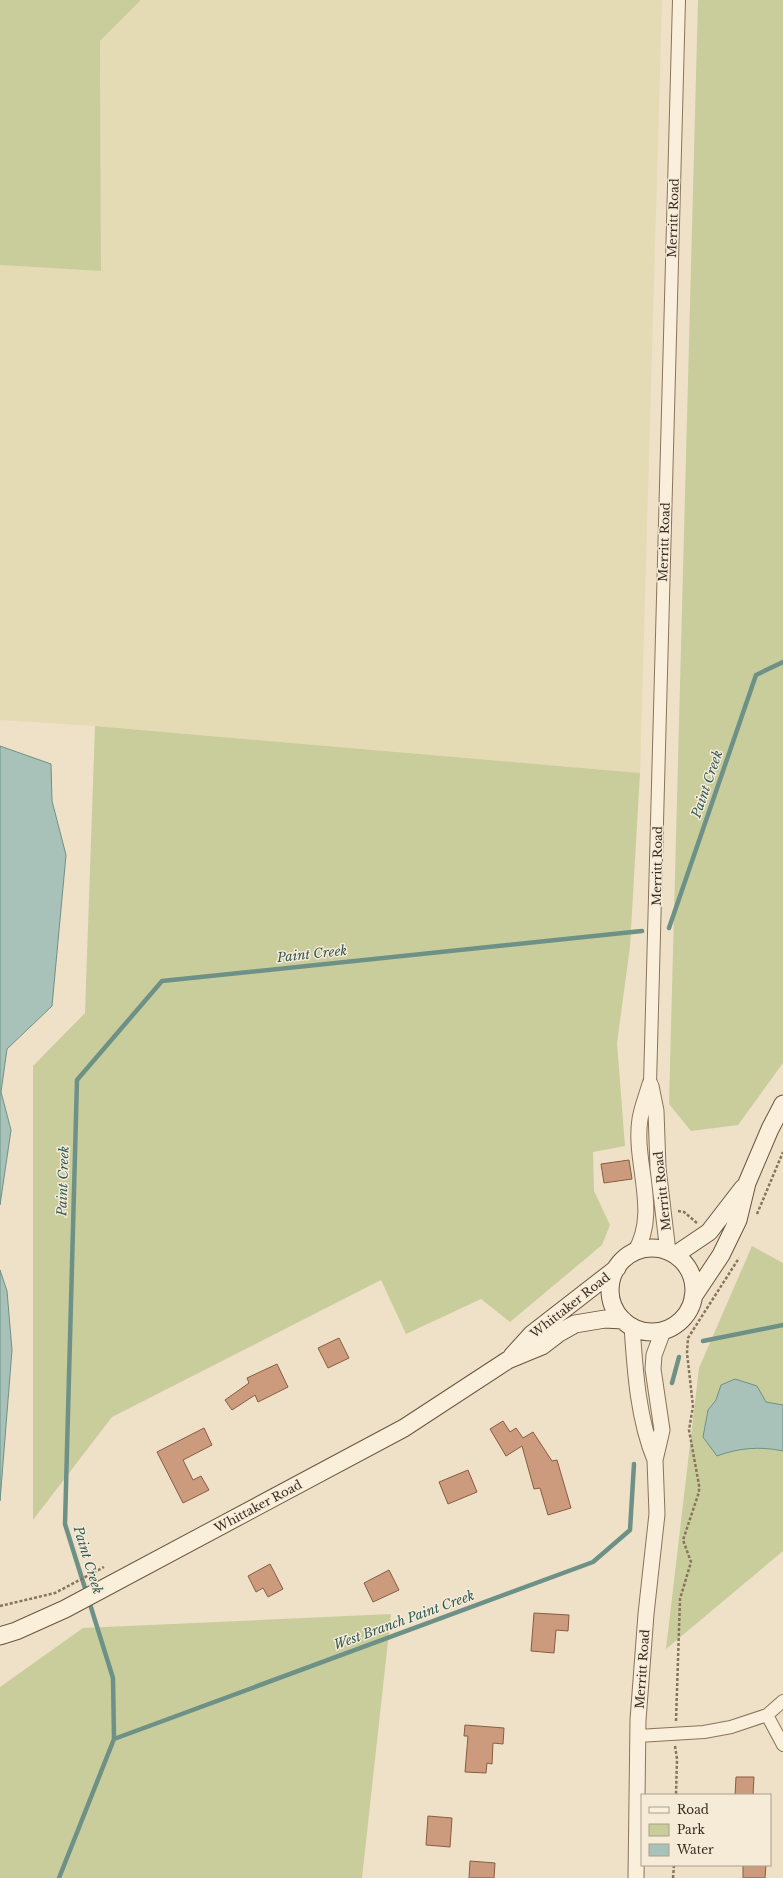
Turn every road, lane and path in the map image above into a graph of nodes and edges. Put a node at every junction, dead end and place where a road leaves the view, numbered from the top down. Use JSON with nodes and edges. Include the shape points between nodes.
{"nodes":[{"id":1,"x":679,"y":0,"type":"edge"},
{"id":2,"x":650,"y":1084,"type":"junction"},
{"id":3,"x":783,"y":1104,"type":"edge"},
{"id":4,"x":783,"y":1152,"type":"edge"},
{"id":5,"x":747,"y":1183,"type":"junction"},
{"id":6,"x":672,"y":1212,"type":"dead end"},
{"id":7,"x":757,"y":1215,"type":"dead end"},
{"id":8,"x":701,"y":1227,"type":"dead end"},
{"id":9,"x":742,"y":1251,"type":"dead end"},
{"id":10,"x":635,"y":1252,"type":"junction"},
{"id":11,"x":672,"y":1253,"type":"junction"},
{"id":12,"x":617,"y":1268,"type":"junction"},
{"id":13,"x":693,"y":1297,"type":"junction"},
{"id":14,"x":627,"y":1323,"type":"junction"},
{"id":15,"x":663,"y":1331,"type":"junction"},
{"id":16,"x":508,"y":1360,"type":"junction"},
{"id":17,"x":655,"y":1460,"type":"junction"},
{"id":18,"x":104,"y":1567,"type":"dead end"},
{"id":19,"x":0,"y":1606,"type":"edge"},
{"id":20,"x":0,"y":1636,"type":"edge"},
{"id":21,"x":783,"y":1701,"type":"edge"},
{"id":22,"x":767,"y":1715,"type":"junction"},
{"id":23,"x":674,"y":1734,"type":"junction"},
{"id":24,"x":638,"y":1736,"type":"junction"},
{"id":25,"x":783,"y":1745,"type":"edge"},
{"id":26,"x":676,"y":1794,"type":"edge"},
{"id":27,"x":674,"y":1866,"type":"edge"},
{"id":28,"x":636,"y":1878,"type":"edge"},
{"id":29,"x":673,"y":1878,"type":"edge"}],
"edges":[{"from":1,"to":2,"type":"street","name":"Merritt Road"},
{"from":2,"to":10,"type":"street","name":"Merritt Road","via":[[640,1120],[646,1218],[643,1235]]},
{"from":2,"to":11,"type":"street","name":"Merritt Road","via":[[656,1111],[658,1168]]},
{"from":3,"to":5,"type":"main road"},
{"from":4,"to":7,"type":"path"},
{"from":5,"to":11,"type":"main road","via":[[709,1232]]},
{"from":5,"to":13,"type":"main road","via":[[738,1220],[721,1255]]},
{"from":6,"to":8,"type":"path","via":[[684,1212]]},
{"from":9,"to":23,"type":"path","via":[[736,1265],[688,1338],[687,1352],[693,1406],[689,1430],[699,1492],[683,1540],[691,1562],[680,1599],[677,1712]]},
{"from":10,"to":11,"type":"main road","via":[[646,1248]]},
{"from":10,"to":12,"type":"main road","via":[[625,1258]]},
{"from":11,"to":13,"type":"main road","via":[[684,1263],[690,1273]]},
{"from":12,"to":14,"type":"main road","via":[[610,1289],[616,1311]]},
{"from":12,"to":16,"type":"main road","name":"Whittaker Road","via":[[532,1334]]},
{"from":13,"to":15,"type":"main road","via":[[690,1308],[683,1318]]},
{"from":14,"to":15,"type":"main road","via":[[641,1331]]},
{"from":14,"to":16,"type":"main road","name":"Whittaker Road","via":[[592,1320],[576,1324],[542,1346]]},
{"from":14,"to":17,"type":"street","name":"Merritt Road","via":[[646,1438]]},
{"from":15,"to":17,"type":"street","name":"Merritt Road","via":[[654,1355],[653,1369],[662,1430]]},
{"from":16,"to":20,"type":"main road","name":"Whittaker Road","via":[[404,1428],[65,1609]]},
{"from":17,"to":24,"type":"street","name":"Merritt Road","via":[[657,1514],[646,1614]]},
{"from":18,"to":19,"type":"path","via":[[55,1594]]},
{"from":21,"to":22,"type":"street"},
{"from":22,"to":23,"type":"street","via":[[730,1728]]},
{"from":22,"to":25,"type":"street"},
{"from":23,"to":24,"type":"street"},
{"from":23,"to":26,"type":"path","via":[[677,1759]]},
{"from":24,"to":28,"type":"street","name":"Merritt Road"},
{"from":27,"to":29,"type":"path"}]}
